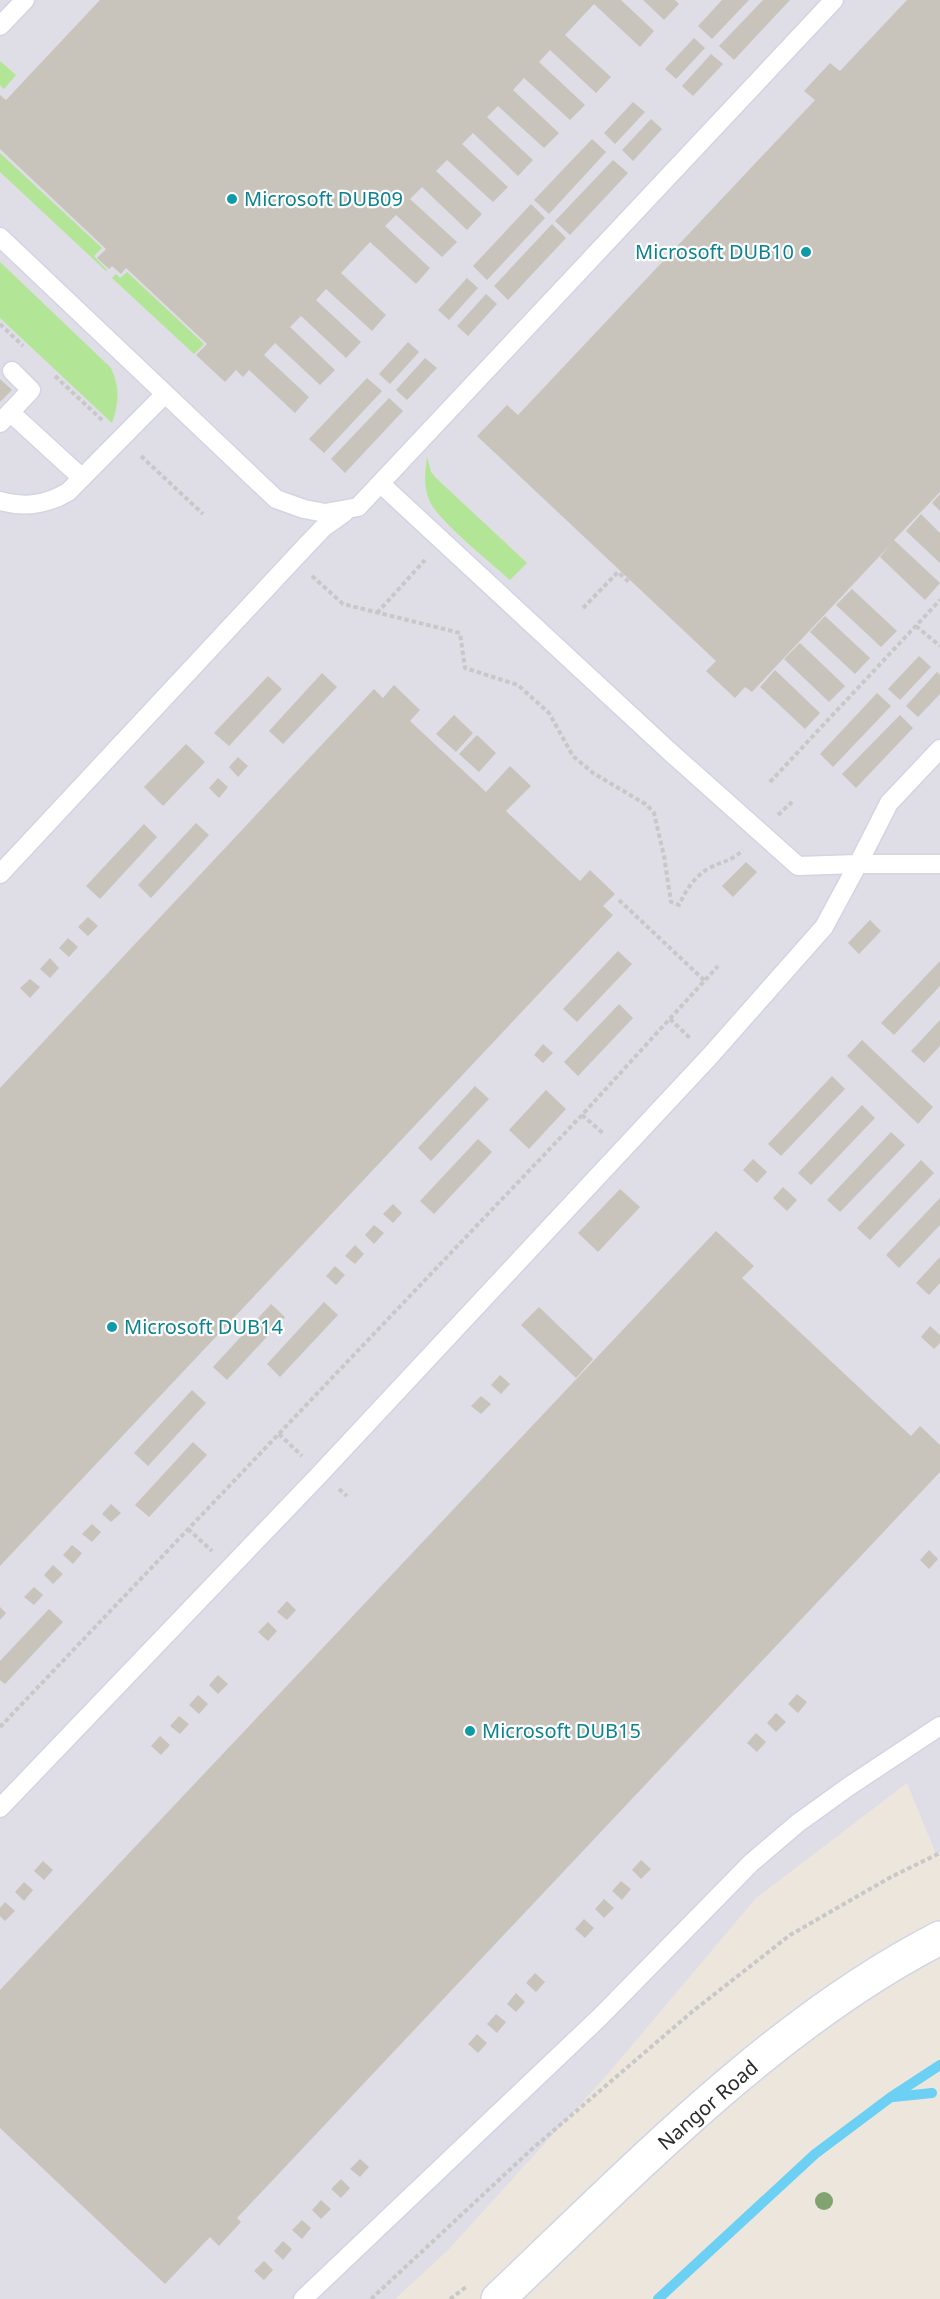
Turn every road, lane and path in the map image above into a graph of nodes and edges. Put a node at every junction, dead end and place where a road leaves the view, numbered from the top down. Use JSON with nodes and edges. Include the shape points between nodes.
{"nodes":[{"id":1,"x":25,"y":0,"type":"edge"},
{"id":2,"x":834,"y":0,"type":"edge"},
{"id":3,"x":0,"y":26,"type":"edge"},
{"id":4,"x":0,"y":237,"type":"edge"},
{"id":5,"x":12,"y":371,"type":"dead end"},
{"id":6,"x":165,"y":394,"type":"junction"},
{"id":7,"x":5,"y":417,"type":"edge"},
{"id":8,"x":82,"y":478,"type":"junction"},
{"id":9,"x":381,"y":484,"type":"junction"},
{"id":10,"x":0,"y":501,"type":"edge"},
{"id":11,"x":358,"y":507,"type":"junction"},
{"id":12,"x":441,"y":541,"type":"junction"},
{"id":13,"x":293,"y":560,"type":"junction"},
{"id":14,"x":630,"y":583,"type":"dead end"},
{"id":15,"x":940,"y":600,"type":"edge"},
{"id":16,"x":583,"y":608,"type":"dead end"},
{"id":17,"x":377,"y":613,"type":"junction"},
{"id":18,"x":916,"y":626,"type":"junction"},
{"id":19,"x":940,"y":646,"type":"edge"},
{"id":20,"x":940,"y":749,"type":"edge"},
{"id":21,"x":770,"y":782,"type":"dead end"},
{"id":22,"x":792,"y":802,"type":"dead end"},
{"id":23,"x":760,"y":833,"type":"junction"},
{"id":24,"x":858,"y":864,"type":"junction"},
{"id":25,"x":940,"y":864,"type":"edge"},
{"id":26,"x":0,"y":874,"type":"edge"},
{"id":27,"x":619,"y":900,"type":"dead end"},
{"id":28,"x":718,"y":966,"type":"dead end"},
{"id":29,"x":705,"y":981,"type":"junction"},
{"id":30,"x":940,"y":1725,"type":"edge"},
{"id":31,"x":0,"y":1727,"type":"edge"},
{"id":32,"x":0,"y":1808,"type":"edge"},
{"id":33,"x":940,"y":1853,"type":"edge"},
{"id":34,"x":940,"y":1938,"type":"edge"},
{"id":35,"x":303,"y":2299,"type":"edge"},
{"id":36,"x":371,"y":2299,"type":"edge"},
{"id":37,"x":498,"y":2299,"type":"edge"}],
"edges":[{"from":1,"to":3,"type":"lane"},
{"from":2,"to":9,"type":"lane"},
{"from":4,"to":6,"type":"lane"},
{"from":5,"to":7,"type":"lane","via":[[31,390]]},
{"from":6,"to":8,"type":"lane"},
{"from":6,"to":11,"type":"lane","via":[[276,499],[325,513]]},
{"from":7,"to":8,"type":"lane"},
{"from":8,"to":10,"type":"lane","via":[[68,492],[38,506]]},
{"from":9,"to":11,"type":"lane"},
{"from":9,"to":12,"type":"lane"},
{"from":11,"to":13,"type":"lane","via":[[336,518]]},
{"from":12,"to":17,"type":"path"},
{"from":12,"to":23,"type":"lane"},
{"from":13,"to":17,"type":"path","via":[[343,604]]},
{"from":13,"to":26,"type":"lane"},
{"from":14,"to":16,"type":"path","via":[[618,572]]},
{"from":15,"to":18,"type":"path"},
{"from":17,"to":23,"type":"path","via":[[460,633],[465,668],[518,685],[549,713],[573,756],[592,773],[647,805],[654,813],[671,902],[679,905],[693,881],[709,868],[733,860]]},
{"from":18,"to":19,"type":"path"},
{"from":18,"to":21,"type":"path"},
{"from":20,"to":24,"type":"lane","via":[[889,803]]},
{"from":22,"to":23,"type":"path"},
{"from":23,"to":24,"type":"lane","via":[[798,866]]},
{"from":24,"to":25,"type":"lane"},
{"from":24,"to":32,"type":"lane","via":[[824,927],[710,1056],[319,1475]]},
{"from":27,"to":29,"type":"path"},
{"from":28,"to":29,"type":"path"},
{"from":29,"to":31,"type":"path"},
{"from":30,"to":35,"type":"lane","via":[[798,1823],[751,1863],[601,2016]]},
{"from":33,"to":36,"type":"path","via":[[790,1935],[693,2011],[532,2149]]},
{"from":34,"to":37,"type":"main road","name":"Nangor Road","via":[[822,2012],[716,2095]]}]}
